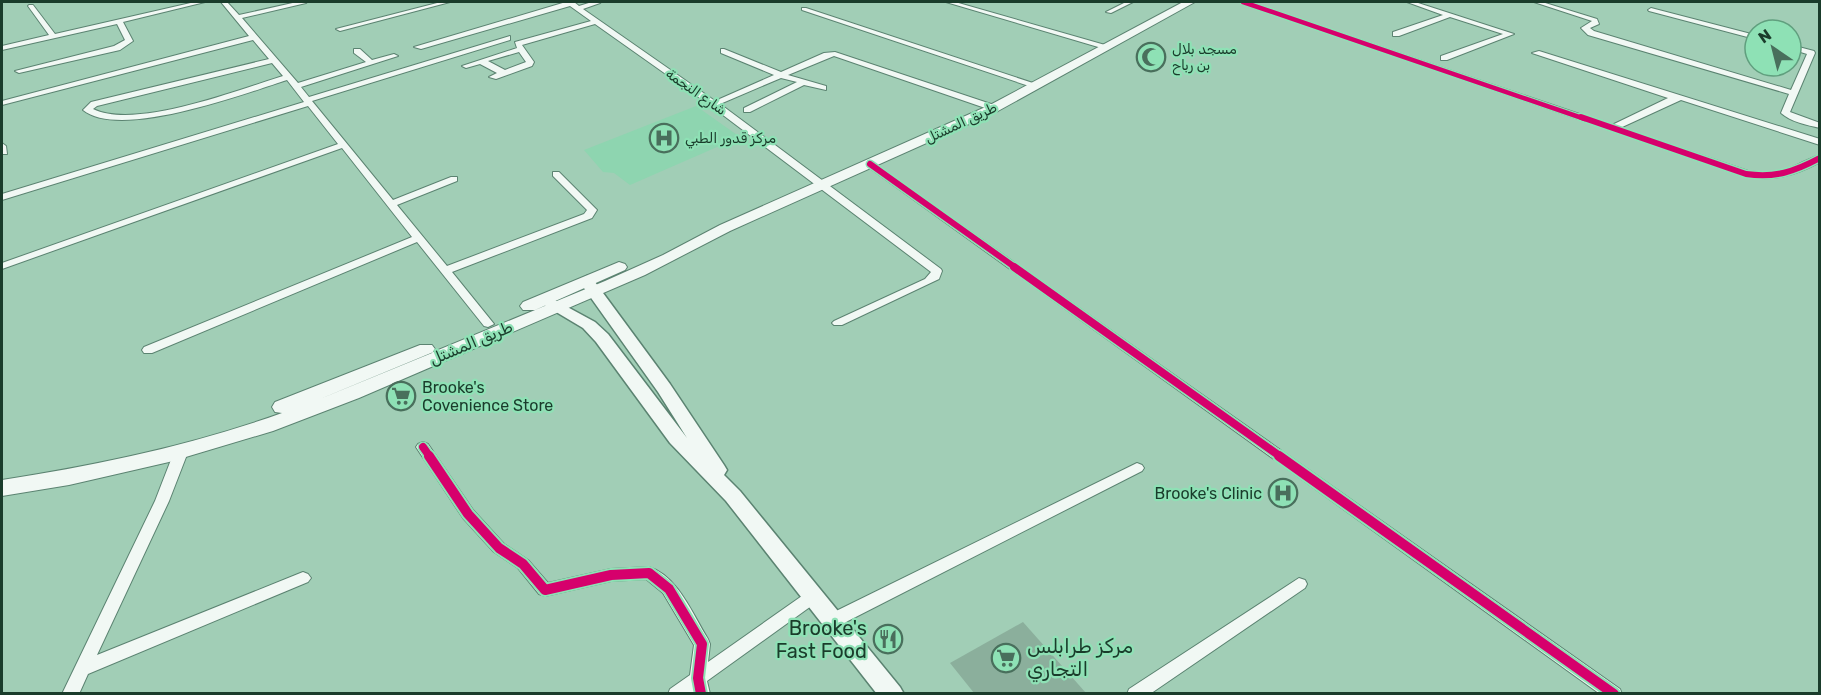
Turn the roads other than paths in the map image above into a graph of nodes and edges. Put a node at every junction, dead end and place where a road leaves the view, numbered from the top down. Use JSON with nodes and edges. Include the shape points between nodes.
{"nodes":[{"id":1,"x":202,"y":2,"type":"edge"},
{"id":2,"x":224,"y":2,"type":"edge"},
{"id":3,"x":304,"y":2,"type":"edge"},
{"id":4,"x":447,"y":2,"type":"edge"},
{"id":5,"x":598,"y":2,"type":"edge"},
{"id":6,"x":950,"y":2,"type":"edge"},
{"id":7,"x":1130,"y":2,"type":"edge"},
{"id":8,"x":1190,"y":2,"type":"edge"},
{"id":9,"x":1243,"y":2,"type":"edge"},
{"id":10,"x":1410,"y":2,"type":"edge"},
{"id":11,"x":1537,"y":2,"type":"edge"},
{"id":12,"x":573,"y":4,"type":"edge"},
{"id":13,"x":31,"y":6,"type":"dead end"},
{"id":14,"x":804,"y":9,"type":"dead end"},
{"id":15,"x":1651,"y":10,"type":"dead end"},
{"id":16,"x":1109,"y":12,"type":"dead end"},
{"id":17,"x":1450,"y":15,"type":"junction"},
{"id":18,"x":238,"y":17,"type":"junction"},
{"id":19,"x":119,"y":21,"type":"junction"},
{"id":20,"x":597,"y":21,"type":"junction"},
{"id":21,"x":340,"y":29,"type":"dead end"},
{"id":22,"x":1396,"y":34,"type":"dead end"},
{"id":23,"x":1743,"y":35,"type":"edge"},
{"id":24,"x":53,"y":36,"type":"junction"},
{"id":25,"x":255,"y":37,"type":"junction"},
{"id":26,"x":507,"y":38,"type":"dead end"},
{"id":27,"x":418,"y":47,"type":"dead end"},
{"id":28,"x":1108,"y":47,"type":"junction"},
{"id":29,"x":2,"y":48,"type":"edge"},
{"id":30,"x":522,"y":49,"type":"junction"},
{"id":31,"x":1803,"y":50,"type":"edge"},
{"id":32,"x":357,"y":51,"type":"dead end"},
{"id":33,"x":724,"y":51,"type":"dead end"},
{"id":34,"x":1536,"y":53,"type":"dead end"},
{"id":35,"x":394,"y":56,"type":"dead end"},
{"id":36,"x":1444,"y":58,"type":"dead end"},
{"id":37,"x":274,"y":60,"type":"junction"},
{"id":38,"x":481,"y":61,"type":"junction"},
{"id":39,"x":371,"y":63,"type":"junction"},
{"id":40,"x":466,"y":66,"type":"dead end"},
{"id":41,"x":19,"y":71,"type":"dead end"},
{"id":42,"x":1803,"y":72,"type":"edge"},
{"id":43,"x":504,"y":73,"type":"junction"},
{"id":44,"x":781,"y":75,"type":"junction"},
{"id":45,"x":493,"y":76,"type":"dead end"},
{"id":46,"x":288,"y":77,"type":"junction"},
{"id":47,"x":1800,"y":78,"type":"edge"},
{"id":48,"x":804,"y":82,"type":"junction"},
{"id":49,"x":296,"y":86,"type":"junction"},
{"id":50,"x":1038,"y":86,"type":"junction"},
{"id":51,"x":823,"y":88,"type":"dead end"},
{"id":52,"x":1793,"y":93,"type":"junction"},
{"id":53,"x":1676,"y":98,"type":"junction"},
{"id":54,"x":308,"y":101,"type":"junction"},
{"id":55,"x":2,"y":103,"type":"edge"},
{"id":56,"x":714,"y":104,"type":"junction"},
{"id":57,"x":994,"y":108,"type":"junction"},
{"id":58,"x":747,"y":110,"type":"dead end"},
{"id":59,"x":1820,"y":126,"type":"edge"},
{"id":60,"x":1615,"y":127,"type":"junction"},
{"id":61,"x":1820,"y":142,"type":"edge"},
{"id":62,"x":343,"y":145,"type":"junction"},
{"id":63,"x":1820,"y":158,"type":"edge"},
{"id":64,"x":870,"y":164,"type":"junction"},
{"id":65,"x":556,"y":174,"type":"dead end"},
{"id":66,"x":454,"y":178,"type":"dead end"},
{"id":67,"x":821,"y":185,"type":"junction"},
{"id":68,"x":2,"y":197,"type":"edge"},
{"id":69,"x":390,"y":204,"type":"junction"},
{"id":70,"x":418,"y":238,"type":"junction"},
{"id":71,"x":2,"y":266,"type":"edge"},
{"id":72,"x":447,"y":270,"type":"junction"},
{"id":73,"x":591,"y":286,"type":"junction"},
{"id":74,"x":550,"y":304,"type":"junction"},
{"id":75,"x":838,"y":323,"type":"dead end"},
{"id":76,"x":488,"y":324,"type":"junction"},
{"id":77,"x":148,"y":350,"type":"dead end"},
{"id":78,"x":210,"y":442,"type":"junction"},
{"id":79,"x":423,"y":447,"type":"dead end"},
{"id":80,"x":181,"y":452,"type":"junction"},
{"id":81,"x":1137,"y":468,"type":"dead end"},
{"id":82,"x":2,"y":488,"type":"edge"},
{"id":83,"x":733,"y":496,"type":"junction"},
{"id":84,"x":303,"y":578,"type":"dead end"},
{"id":85,"x":1299,"y":584,"type":"dead end"},
{"id":86,"x":815,"y":595,"type":"junction"},
{"id":87,"x":834,"y":620,"type":"junction"},
{"id":88,"x":82,"y":669,"type":"junction"},
{"id":89,"x":699,"y":686,"type":"edge"},
{"id":90,"x":70,"y":693,"type":"edge"},
{"id":91,"x":676,"y":693,"type":"edge"},
{"id":92,"x":892,"y":693,"type":"edge"},
{"id":93,"x":1134,"y":693,"type":"edge"},
{"id":94,"x":1614,"y":693,"type":"edge"}],
"edges":[{"from":1,"to":19,"type":"street"},
{"from":2,"to":18,"type":"street"},
{"from":3,"to":18,"type":"street"},
{"from":4,"to":21,"type":"street"},
{"from":5,"to":12,"type":"street"},
{"from":6,"to":28,"type":"street"},
{"from":7,"to":16,"type":"street"},
{"from":8,"to":28,"type":"main road","name":"طريق المشتل"},
{"from":9,"to":60,"type":"street"},
{"from":10,"to":17,"type":"street"},
{"from":11,"to":52,"type":"street","via":[[1595,20],[1585,28],[1591,33]]},
{"from":12,"to":20,"type":"street","name":"شارع النجمة"},
{"from":12,"to":27,"type":"street"},
{"from":13,"to":24,"type":"street"},
{"from":14,"to":50,"type":"street"},
{"from":15,"to":23,"type":"street"},
{"from":17,"to":22,"type":"street"},
{"from":17,"to":36,"type":"street","via":[[1510,34]]},
{"from":18,"to":25,"type":"street"},
{"from":19,"to":24,"type":"street"},
{"from":19,"to":41,"type":"street","via":[[129,41],[117,48]]},
{"from":20,"to":30,"type":"street","via":[[518,45]]},
{"from":20,"to":56,"type":"street","name":"شارع النجمة"},
{"from":24,"to":29,"type":"street"},
{"from":25,"to":37,"type":"street"},
{"from":25,"to":55,"type":"street"},
{"from":26,"to":54,"type":"street"},
{"from":28,"to":50,"type":"main road","name":"طريق المشتل"},
{"from":30,"to":38,"type":"street"},
{"from":30,"to":43,"type":"street","via":[[529,64]]},
{"from":31,"to":42,"type":"street","via":[[1812,53]]},
{"from":32,"to":39,"type":"street"},
{"from":33,"to":44,"type":"street"},
{"from":34,"to":53,"type":"street"},
{"from":35,"to":39,"type":"street"},
{"from":37,"to":46,"type":"street"},
{"from":37,"to":46,"type":"street","via":[[94,104],[87,110],[104,117],[150,116]]},
{"from":38,"to":40,"type":"street"},
{"from":38,"to":43,"type":"street"},
{"from":39,"to":49,"type":"street"},
{"from":43,"to":45,"type":"street"},
{"from":44,"to":48,"type":"street"},
{"from":44,"to":56,"type":"street"},
{"from":44,"to":57,"type":"street","via":[[827,55],[839,54]]},
{"from":46,"to":49,"type":"street"},
{"from":47,"to":52,"type":"street"},
{"from":48,"to":51,"type":"street"},
{"from":48,"to":58,"type":"street"},
{"from":49,"to":54,"type":"street"},
{"from":50,"to":57,"type":"main road","name":"طريق المشتل"},
{"from":52,"to":59,"type":"street","via":[[1787,115]]},
{"from":53,"to":60,"type":"street"},
{"from":53,"to":61,"type":"street"},
{"from":54,"to":62,"type":"street"},
{"from":54,"to":68,"type":"street"},
{"from":56,"to":67,"type":"street","name":"شارع النجمة"},
{"from":57,"to":64,"type":"main road","name":"طريق المشتل"},
{"from":60,"to":63,"type":"street","via":[[1758,176],[1790,175]]},
{"from":62,"to":69,"type":"street"},
{"from":62,"to":71,"type":"street"},
{"from":64,"to":67,"type":"main road","name":"طريق المشتل"},
{"from":64,"to":94,"type":"street"},
{"from":65,"to":72,"type":"street","via":[[592,210],[588,216]]},
{"from":66,"to":69,"type":"street"},
{"from":67,"to":73,"type":"main road","name":"طريق المشتل"},
{"from":67,"to":75,"type":"street","name":"شارع النجمة","via":[[938,271],[929,281]]},
{"from":69,"to":70,"type":"street"},
{"from":70,"to":72,"type":"street"},
{"from":70,"to":77,"type":"street"},
{"from":72,"to":76,"type":"street"},
{"from":73,"to":74,"type":"main road","name":"طريق المشتل"},
{"from":73,"to":83,"type":"main road","via":[[664,388]]},
{"from":74,"to":76,"type":"main road","name":"طريق المشتل"},
{"from":74,"to":78,"type":"main road","name":"طريق المشتل","via":[[340,399]]},
{"from":74,"to":83,"type":"main road","via":[[589,325],[602,338],[677,439]]},
{"from":76,"to":78,"type":"main road","name":"طريق المشتل","via":[[262,416]]},
{"from":78,"to":80,"type":"main road","name":"طريق المشتل"},
{"from":79,"to":89,"type":"street","via":[[468,514],[500,548],[523,564],[545,590],[611,575],[650,573],[669,589],[702,644]]},
{"from":80,"to":82,"type":"main road","name":"طريق المشتل"},
{"from":80,"to":88,"type":"street","via":[[162,501]]},
{"from":81,"to":87,"type":"street"},
{"from":83,"to":86,"type":"main road"},
{"from":84,"to":88,"type":"street"},
{"from":85,"to":93,"type":"street"},
{"from":86,"to":87,"type":"main road"},
{"from":86,"to":89,"type":"street"},
{"from":87,"to":92,"type":"main road"},
{"from":88,"to":90,"type":"street"},
{"from":89,"to":91,"type":"street"}]}
